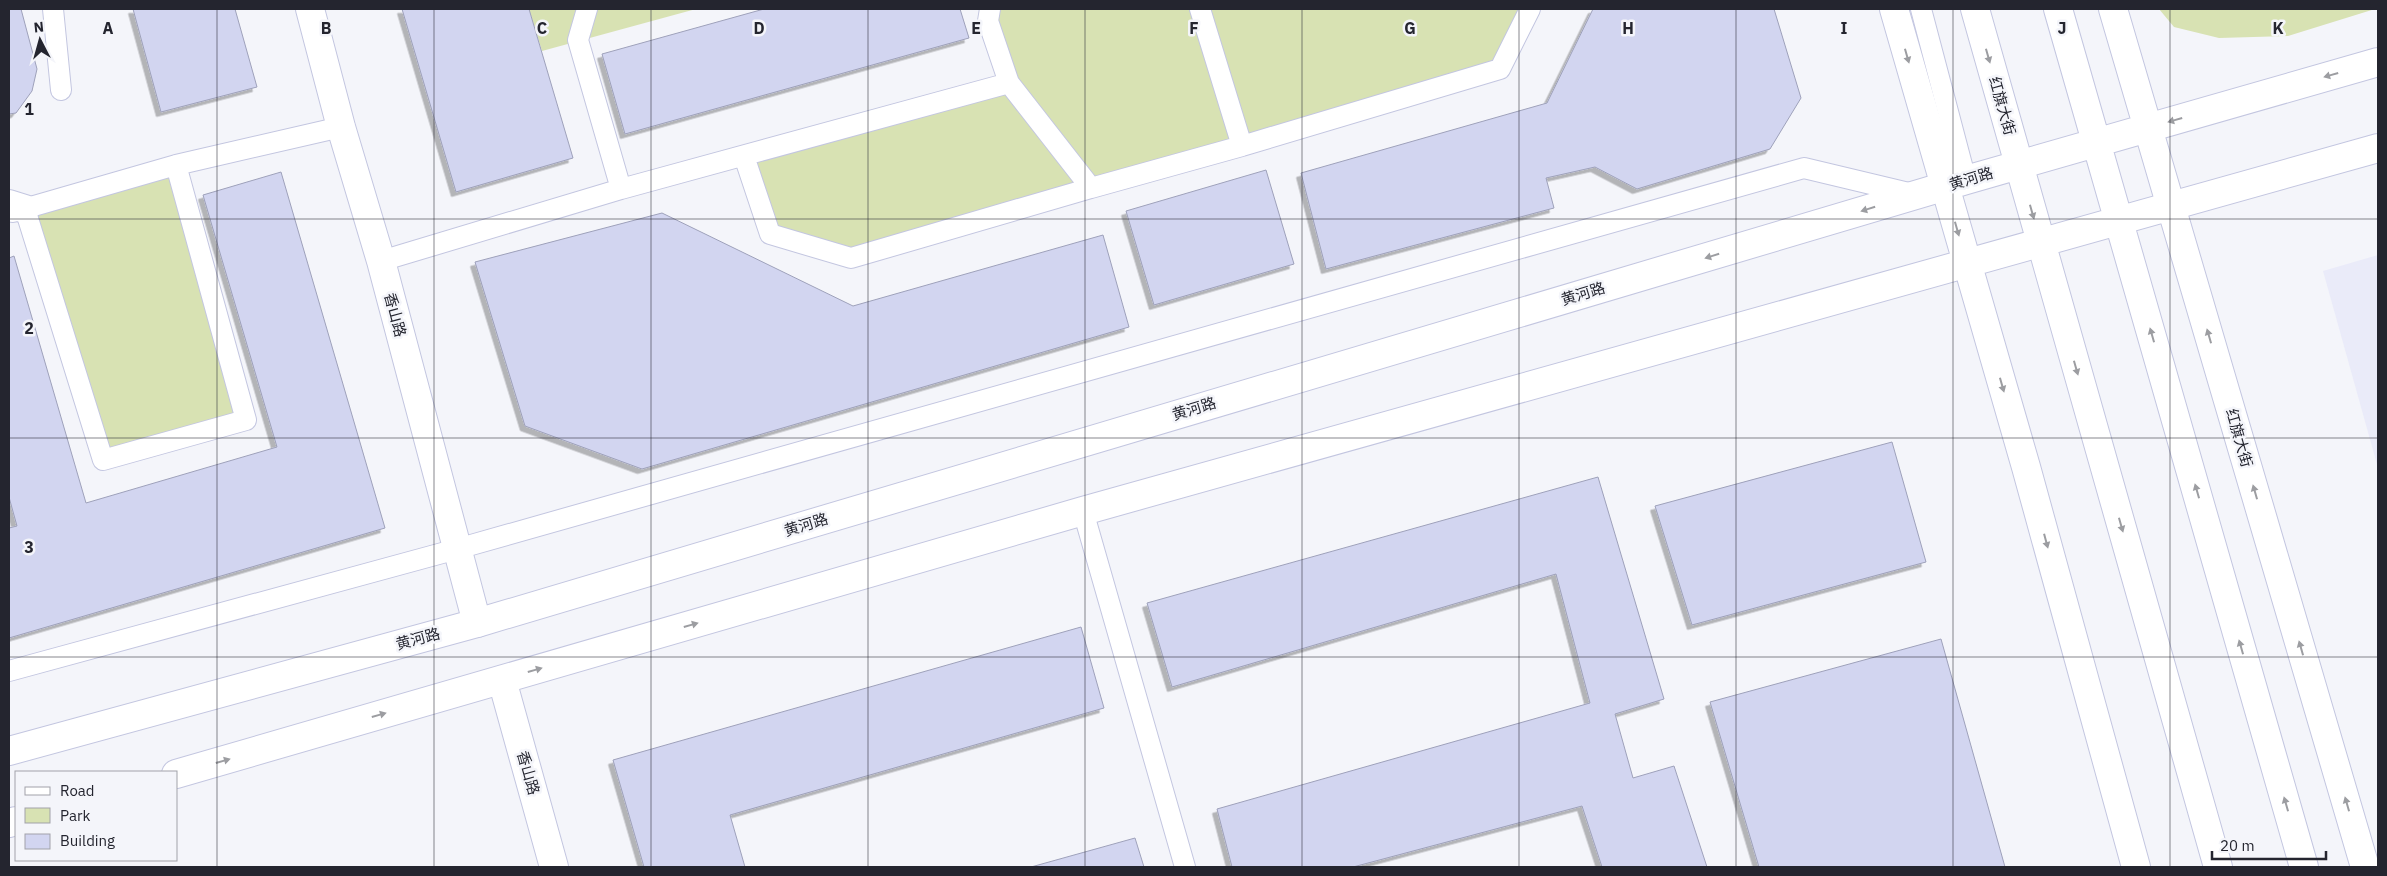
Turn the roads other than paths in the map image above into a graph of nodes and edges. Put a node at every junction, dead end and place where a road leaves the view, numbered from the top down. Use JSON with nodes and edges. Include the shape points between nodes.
{"nodes":[{"id":1,"x":53,"y":9,"type":"edge"},
{"id":2,"x":310,"y":9,"type":"edge"},
{"id":3,"x":588,"y":9,"type":"edge"},
{"id":4,"x":990,"y":9,"type":"edge"},
{"id":5,"x":1200,"y":9,"type":"edge"},
{"id":6,"x":1530,"y":9,"type":"edge"},
{"id":7,"x":1894,"y":9,"type":"edge"},
{"id":8,"x":1921,"y":9,"type":"edge"},
{"id":9,"x":1974,"y":9,"type":"edge"},
{"id":10,"x":2058,"y":9,"type":"edge"},
{"id":11,"x":2113,"y":9,"type":"edge"},
{"id":12,"x":2378,"y":62,"type":"edge"},
{"id":13,"x":1009,"y":83,"type":"junction"},
{"id":14,"x":61,"y":90,"type":"dead end"},
{"id":15,"x":341,"y":127,"type":"junction"},
{"id":16,"x":2149,"y":127,"type":"junction"},
{"id":17,"x":2097,"y":143,"type":"junction"},
{"id":18,"x":1242,"y":146,"type":"junction"},
{"id":19,"x":2378,"y":148,"type":"edge"},
{"id":20,"x":744,"y":156,"type":"junction"},
{"id":21,"x":176,"y":165,"type":"junction"},
{"id":22,"x":2019,"y":165,"type":"junction"},
{"id":23,"x":1956,"y":183,"type":"junction"},
{"id":24,"x":1091,"y":188,"type":"junction"},
{"id":25,"x":621,"y":189,"type":"junction"},
{"id":26,"x":1917,"y":195,"type":"junction"},
{"id":27,"x":2171,"y":207,"type":"junction"},
{"id":28,"x":14,"y":209,"type":"edge"},
{"id":29,"x":2119,"y":221,"type":"junction"},
{"id":30,"x":2041,"y":243,"type":"junction"},
{"id":31,"x":381,"y":261,"type":"junction"},
{"id":32,"x":1968,"y":264,"type":"junction"},
{"id":33,"x":1083,"y":511,"type":"junction"},
{"id":34,"x":457,"y":548,"type":"junction"},
{"id":35,"x":477,"y":622,"type":"junction"},
{"id":36,"x":9,"y":671,"type":"edge"},
{"id":37,"x":502,"y":680,"type":"junction"},
{"id":38,"x":9,"y":751,"type":"edge"},
{"id":39,"x":178,"y":773,"type":"edge"},
{"id":40,"x":554,"y":867,"type":"edge"},
{"id":41,"x":1185,"y":867,"type":"edge"},
{"id":42,"x":2136,"y":867,"type":"edge"},
{"id":43,"x":2218,"y":867,"type":"edge"},
{"id":44,"x":2304,"y":867,"type":"edge"},
{"id":45,"x":2365,"y":867,"type":"edge"}],
"edges":[{"from":1,"to":14,"type":"lane"},
{"from":2,"to":15,"type":"main road","name":"香山路"},
{"from":3,"to":25,"type":"lane","via":[[578,40]]},
{"from":4,"to":13,"type":"lane","via":[[988,21]]},
{"from":5,"to":18,"type":"lane"},
{"from":6,"to":18,"type":"lane","via":[[1500,69]]},
{"from":7,"to":23,"type":"main road","one_way":true},
{"from":8,"to":23,"type":"lane"},
{"from":9,"to":22,"type":"main road","name":"红旗大街","one_way":true},
{"from":10,"to":17,"type":"main road"},
{"from":11,"to":16,"type":"main road","name":"红旗大街"},
{"from":12,"to":16,"type":"main road","name":"黄河路","one_way":true},
{"from":13,"to":20,"type":"lane"},
{"from":13,"to":24,"type":"lane"},
{"from":15,"to":21,"type":"lane"},
{"from":15,"to":31,"type":"main road","name":"香山路"},
{"from":16,"to":17,"type":"main road","name":"黄河路"},
{"from":16,"to":27,"type":"main road","name":"红旗大街"},
{"from":17,"to":22,"type":"main road","name":"黄河路"},
{"from":17,"to":29,"type":"main road"},
{"from":18,"to":24,"type":"lane"},
{"from":19,"to":27,"type":"main road"},
{"from":20,"to":24,"type":"lane","via":[[770,234],[851,258]]},
{"from":20,"to":25,"type":"lane"},
{"from":21,"to":28,"type":"lane"},
{"from":21,"to":28,"type":"lane","via":[[246,420],[103,460]]},
{"from":22,"to":23,"type":"main road","name":"黄河路"},
{"from":22,"to":30,"type":"main road","name":"红旗大街","one_way":true},
{"from":23,"to":26,"type":"main road","name":"黄河路"},
{"from":23,"to":32,"type":"main road","one_way":true},
{"from":25,"to":31,"type":"lane"},
{"from":26,"to":34,"type":"lane","via":[[1804,168]]},
{"from":26,"to":35,"type":"main road","name":"黄河路","one_way":true},
{"from":27,"to":29,"type":"main road"},
{"from":45,"to":27,"type":"main road","name":"红旗大街","one_way":true},
{"from":29,"to":30,"type":"main road"},
{"from":44,"to":29,"type":"main road","one_way":true},
{"from":30,"to":32,"type":"main road"},
{"from":30,"to":43,"type":"main road","name":"红旗大街","one_way":true},
{"from":31,"to":34,"type":"main road","name":"香山路"},
{"from":32,"to":33,"type":"main road"},
{"from":32,"to":42,"type":"main road","one_way":true},
{"from":37,"to":33,"type":"main road","one_way":true},
{"from":33,"to":41,"type":"lane"},
{"from":34,"to":35,"type":"main road","name":"香山路"},
{"from":34,"to":36,"type":"lane"},
{"from":35,"to":38,"type":"main road","name":"黄河路"},
{"from":39,"to":37,"type":"main road","one_way":true},
{"from":37,"to":40,"type":"main road","name":"香山路"}]}
